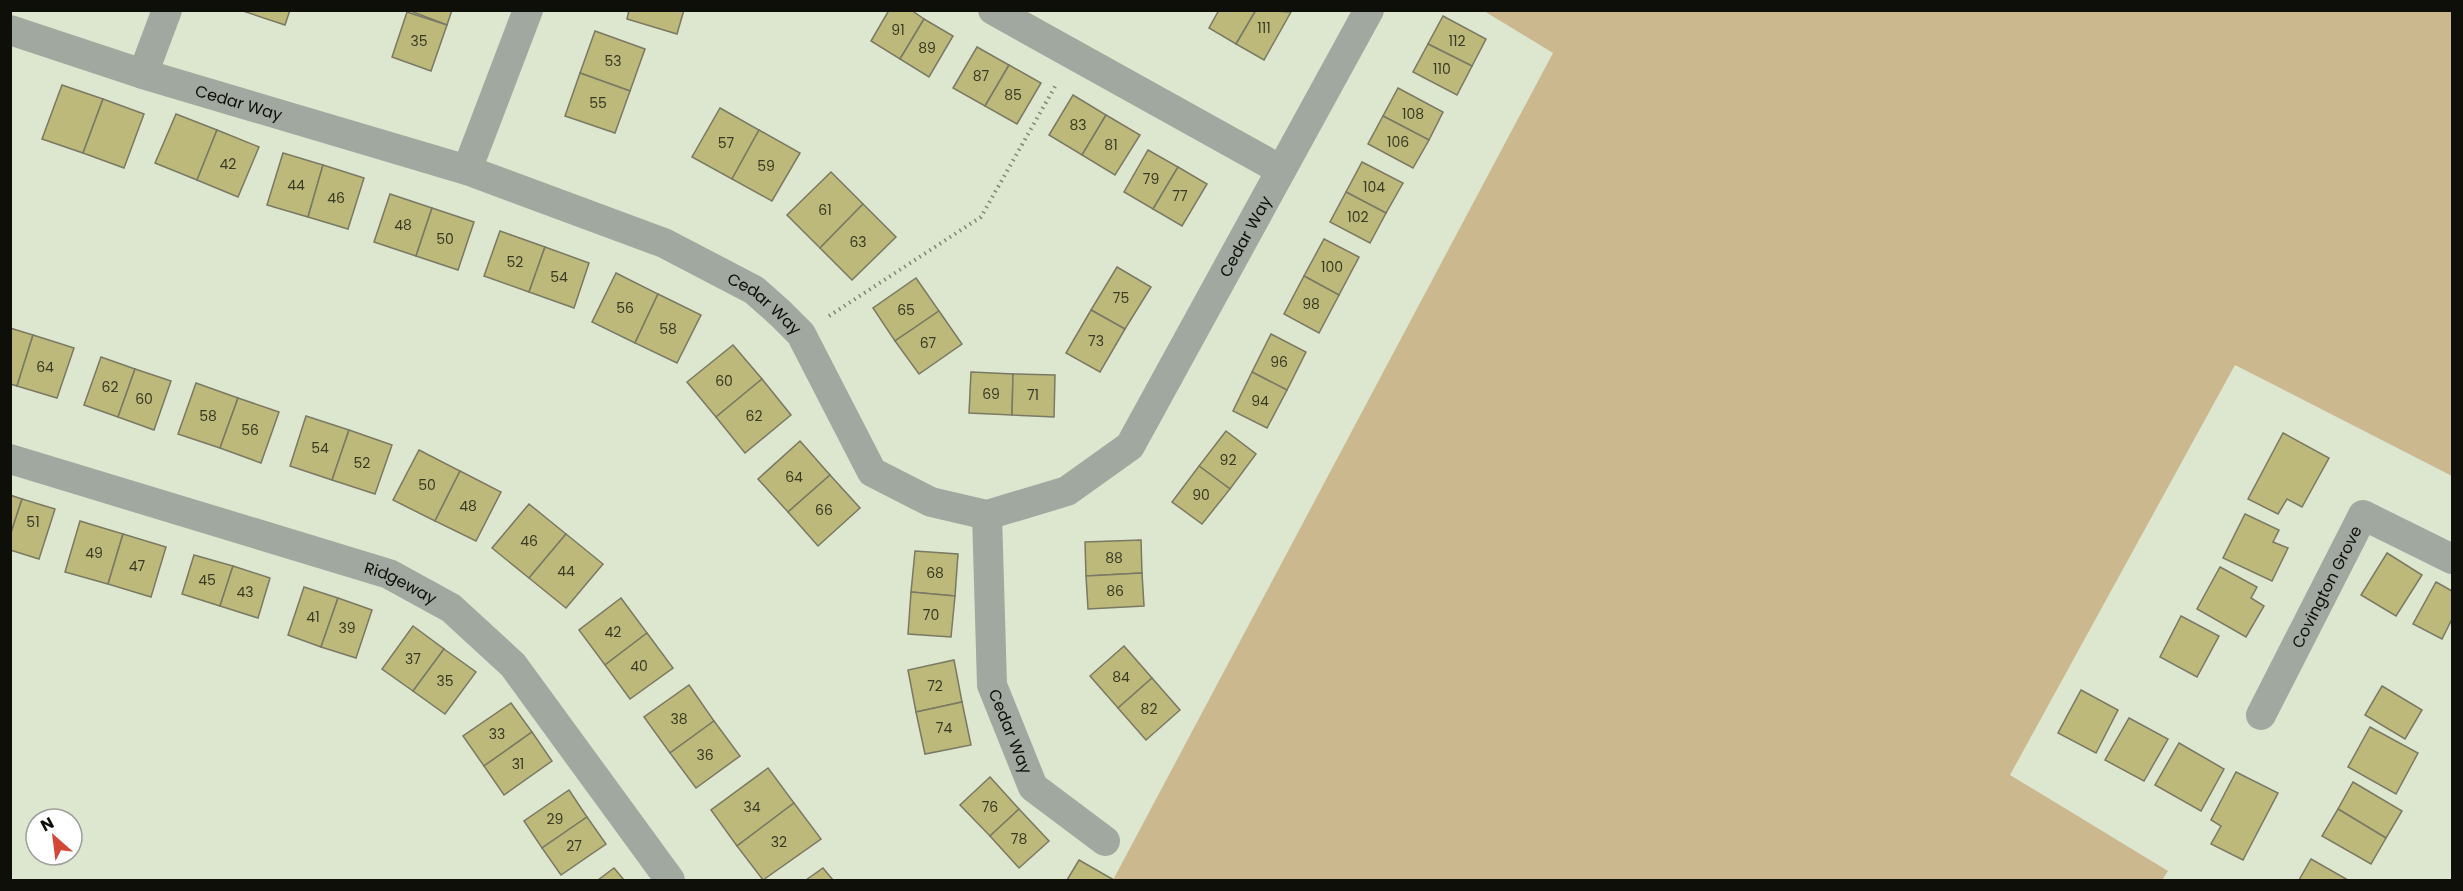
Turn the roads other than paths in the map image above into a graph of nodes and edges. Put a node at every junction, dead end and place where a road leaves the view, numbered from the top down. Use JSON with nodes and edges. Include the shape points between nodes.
{"nodes":[{"id":1,"x":167,"y":10,"type":"edge"},
{"id":2,"x":528,"y":10,"type":"edge"},
{"id":3,"x":993,"y":10,"type":"edge"},
{"id":4,"x":1369,"y":10,"type":"edge"},
{"id":5,"x":10,"y":30,"type":"edge"},
{"id":6,"x":143,"y":74,"type":"junction"},
{"id":7,"x":467,"y":170,"type":"junction"},
{"id":8,"x":1281,"y":170,"type":"junction"},
{"id":9,"x":10,"y":459,"type":"edge"},
{"id":10,"x":987,"y":515,"type":"junction"},
{"id":11,"x":2452,"y":559,"type":"edge"},
{"id":12,"x":2261,"y":715,"type":"dead end"},
{"id":13,"x":1105,"y":841,"type":"dead end"},
{"id":14,"x":670,"y":880,"type":"edge"}],
"edges":[{"from":1,"to":6,"type":"street"},
{"from":2,"to":7,"type":"street"},
{"from":3,"to":8,"type":"street"},
{"from":4,"to":8,"type":"street","name":"Cedar Way"},
{"from":5,"to":6,"type":"street","name":"Cedar Way"},
{"from":6,"to":7,"type":"street","name":"Cedar Way"},
{"from":7,"to":10,"type":"street","name":"Cedar Way","via":[[664,243],[754,290],[801,334],[872,472],[931,502]]},
{"from":8,"to":10,"type":"street","name":"Cedar Way","via":[[1130,446],[1067,491]]},
{"from":9,"to":14,"type":"street","name":"Ridgeway","via":[[389,574],[451,608],[513,665]]},
{"from":10,"to":13,"type":"street","name":"Cedar Way","via":[[992,685],[1033,787]]},
{"from":11,"to":12,"type":"street","name":"Covington Grove","via":[[2363,515]]}]}
